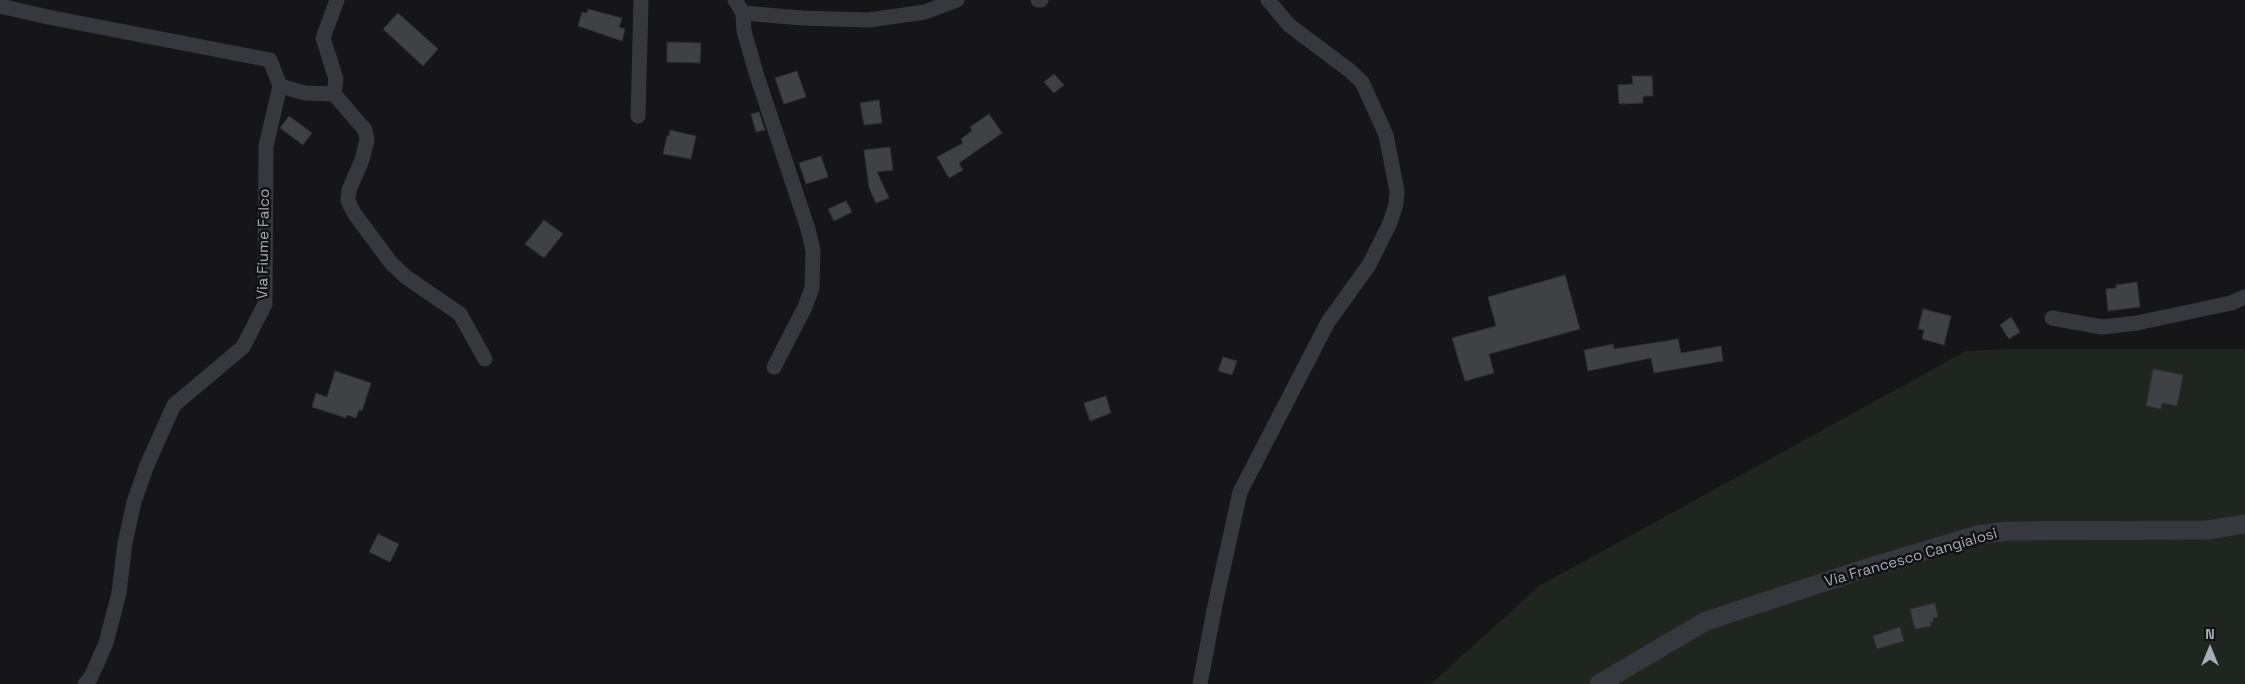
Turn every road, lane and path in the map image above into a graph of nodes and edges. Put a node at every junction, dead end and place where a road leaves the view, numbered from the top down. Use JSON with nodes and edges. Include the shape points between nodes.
{"nodes":[{"id":1,"x":337,"y":0,"type":"edge"},
{"id":2,"x":641,"y":0,"type":"edge"},
{"id":3,"x":957,"y":0,"type":"edge"},
{"id":4,"x":1268,"y":0,"type":"edge"},
{"id":5,"x":0,"y":6,"type":"edge"},
{"id":6,"x":739,"y":7,"type":"edge"},
{"id":7,"x":280,"y":86,"type":"junction"},
{"id":8,"x":334,"y":94,"type":"junction"},
{"id":9,"x":638,"y":116,"type":"dead end"},
{"id":10,"x":2245,"y":297,"type":"edge"},
{"id":11,"x":2052,"y":318,"type":"dead end"},
{"id":12,"x":485,"y":359,"type":"dead end"},
{"id":13,"x":774,"y":368,"type":"dead end"},
{"id":14,"x":2245,"y":524,"type":"edge"},
{"id":15,"x":85,"y":684,"type":"edge"},
{"id":16,"x":1200,"y":684,"type":"edge"},
{"id":17,"x":1599,"y":684,"type":"edge"}],
"edges":[{"from":1,"to":8,"type":"street","via":[[323,38],[336,79]]},
{"from":2,"to":9,"type":"street"},
{"from":3,"to":6,"type":"street","via":[[925,12],[869,20],[802,18]]},
{"from":4,"to":16,"type":"street","via":[[1289,25],[1362,82],[1386,135],[1397,192],[1396,204],[1369,265],[1328,322],[1240,492]]},
{"from":5,"to":7,"type":"street","via":[[270,60]]},
{"from":6,"to":13,"type":"street","via":[[756,73],[813,250],[812,288]]},
{"from":7,"to":8,"type":"street","via":[[305,93]]},
{"from":7,"to":15,"type":"street","name":"Via Fiume Falco","via":[[266,146],[265,304],[243,347],[174,405],[134,502],[106,643]]},
{"from":8,"to":12,"type":"street","via":[[365,130],[362,160],[349,190],[348,201],[354,213],[391,263],[460,314]]},
{"from":10,"to":11,"type":"street","via":[[2231,303],[2137,323],[2102,327]]},
{"from":14,"to":17,"type":"street","name":"Via Francesco Cangialosi","via":[[2208,530],[2007,531],[1977,536],[1706,621]]}]}
